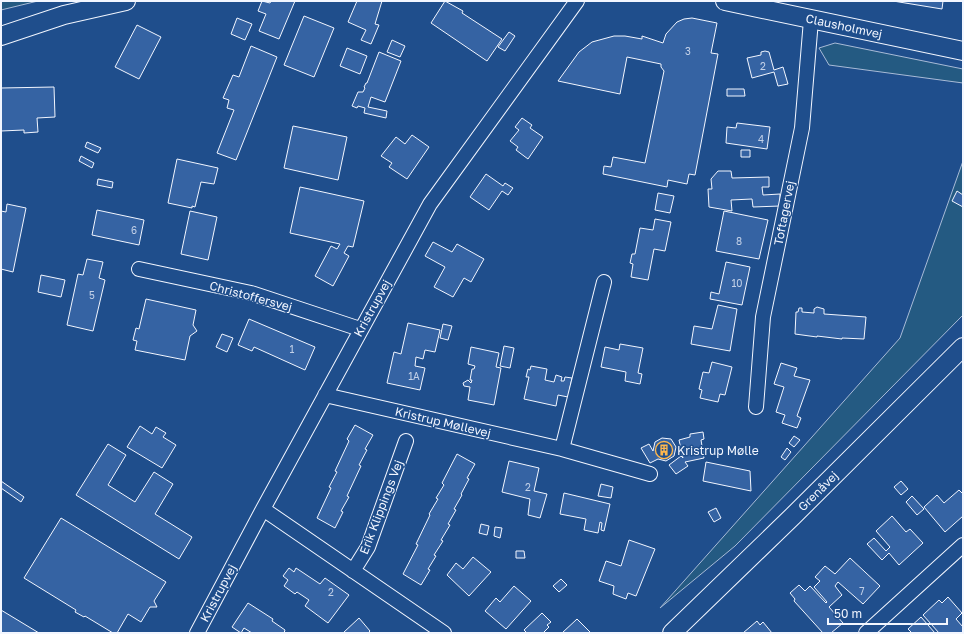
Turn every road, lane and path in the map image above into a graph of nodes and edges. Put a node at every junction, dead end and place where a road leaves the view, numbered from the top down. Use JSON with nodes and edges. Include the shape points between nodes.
{"nodes":[{"id":1,"x":126,"y":1,"type":"edge"},
{"id":2,"x":577,"y":1,"type":"edge"},
{"id":3,"x":725,"y":1,"type":"edge"},
{"id":4,"x":811,"y":20,"type":"junction"},
{"id":5,"x":1,"y":36,"type":"edge"},
{"id":6,"x":963,"y":51,"type":"edge"},
{"id":7,"x":139,"y":269,"type":"dead end"},
{"id":8,"x":604,"y":282,"type":"dead end"},
{"id":9,"x":360,"y":329,"type":"junction"},
{"id":10,"x":963,"y":347,"type":"edge"},
{"id":11,"x":325,"y":395,"type":"junction"},
{"id":12,"x":756,"y":406,"type":"dead end"},
{"id":13,"x":406,"y":441,"type":"dead end"},
{"id":14,"x":562,"y":449,"type":"junction"},
{"id":15,"x":650,"y":474,"type":"dead end"},
{"id":16,"x":262,"y":509,"type":"junction"},
{"id":17,"x":963,"y":545,"type":"edge"},
{"id":18,"x":353,"y":571,"type":"junction"},
{"id":19,"x":197,"y":633,"type":"edge"},
{"id":20,"x":444,"y":633,"type":"edge"},
{"id":21,"x":672,"y":633,"type":"edge"},
{"id":22,"x":866,"y":633,"type":"edge"}],
"edges":[{"from":1,"to":5,"type":"street","via":[[64,15]]},
{"from":2,"to":9,"type":"street","name":"Kristrupvej","via":[[430,204]]},
{"from":3,"to":4,"type":"street","name":"Clausholmvej"},
{"from":4,"to":6,"type":"street","name":"Clausholmvej"},
{"from":4,"to":12,"type":"street","name":"Toftagervej","via":[[802,128],[764,317]]},
{"from":7,"to":9,"type":"street","name":"Christoffersvej","via":[[251,293]]},
{"from":8,"to":14,"type":"street"},
{"from":9,"to":11,"type":"street","name":"Kristrupvej"},
{"from":10,"to":21,"type":"street","name":"Grenåvej"},
{"from":11,"to":14,"type":"street","name":"Kristrup Møllevej"},
{"from":11,"to":16,"type":"street","name":"Kristrupvej"},
{"from":13,"to":18,"type":"street","name":"Erik Klippings Vej","via":[[368,547]]},
{"from":14,"to":15,"type":"street","name":"Kristrup Møllevej"},
{"from":16,"to":18,"type":"street"},
{"from":16,"to":19,"type":"street","name":"Kristrupvej"},
{"from":17,"to":22,"type":"street"},
{"from":18,"to":20,"type":"street"}]}
